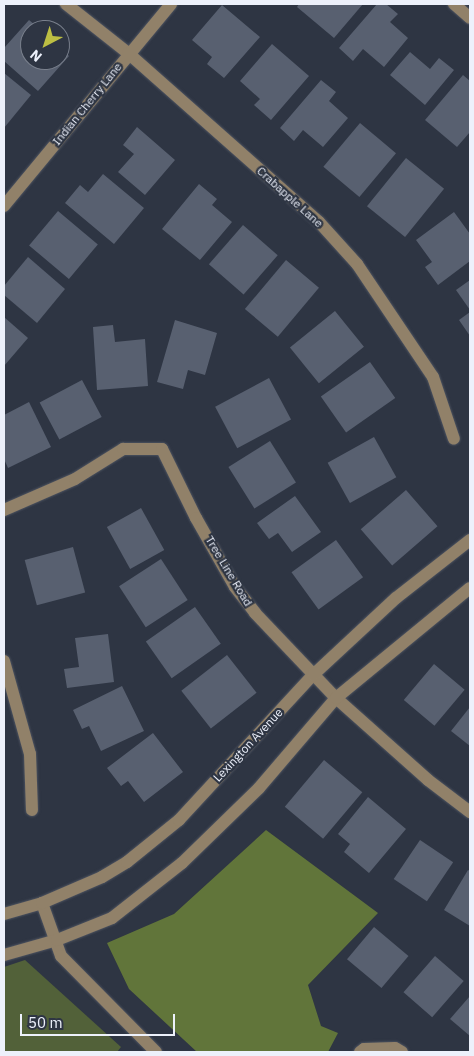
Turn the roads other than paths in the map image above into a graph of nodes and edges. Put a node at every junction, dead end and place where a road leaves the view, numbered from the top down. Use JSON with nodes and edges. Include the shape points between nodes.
{"nodes":[{"id":1,"x":66,"y":4,"type":"edge"},
{"id":2,"x":171,"y":4,"type":"edge"},
{"id":3,"x":454,"y":4,"type":"edge"},
{"id":4,"x":470,"y":18,"type":"edge"},
{"id":5,"x":128,"y":54,"type":"junction"},
{"id":6,"x":4,"y":206,"type":"edge"},
{"id":7,"x":454,"y":438,"type":"dead end"},
{"id":8,"x":4,"y":510,"type":"edge"},
{"id":9,"x":470,"y":540,"type":"edge"},
{"id":10,"x":470,"y":588,"type":"edge"},
{"id":11,"x":4,"y":661,"type":"edge"},
{"id":12,"x":313,"y":675,"type":"junction"},
{"id":13,"x":336,"y":698,"type":"junction"},
{"id":14,"x":32,"y":810,"type":"dead end"},
{"id":15,"x":470,"y":812,"type":"edge"},
{"id":16,"x":42,"y":903,"type":"junction"},
{"id":17,"x":4,"y":914,"type":"edge"},
{"id":18,"x":57,"y":940,"type":"junction"},
{"id":19,"x":4,"y":955,"type":"edge"},
{"id":20,"x":150,"y":1050,"type":"edge"},
{"id":21,"x":360,"y":1052,"type":"edge"},
{"id":22,"x":402,"y":1052,"type":"edge"}],
"edges":[{"from":1,"to":5,"type":"street","name":"Crabapple Lane"},
{"from":2,"to":5,"type":"street","name":"Indian Cherry Lane"},
{"from":3,"to":4,"type":"street"},
{"from":5,"to":6,"type":"street","name":"Indian Cherry Lane"},
{"from":5,"to":7,"type":"street","name":"Crabapple Lane","via":[[319,222],[357,264],[434,377]]},
{"from":8,"to":12,"type":"street","name":"Tree Line Road","via":[[75,479],[123,449],[162,449],[235,587],[278,640]]},
{"from":9,"to":12,"type":"street","name":"Lexington Avenue","via":[[396,598]]},
{"from":10,"to":13,"type":"street"},
{"from":11,"to":14,"type":"street","via":[[30,754]]},
{"from":12,"to":13,"type":"street","name":"Tree Line Road"},
{"from":12,"to":16,"type":"street","name":"Lexington Avenue","via":[[179,820],[102,877]]},
{"from":13,"to":15,"type":"street","name":"Tree Line Road","via":[[428,780]]},
{"from":13,"to":18,"type":"street","via":[[259,788],[182,863],[112,918]]},
{"from":16,"to":17,"type":"street","name":"Lexington Avenue"},
{"from":16,"to":18,"type":"street"},
{"from":18,"to":19,"type":"street"},
{"from":18,"to":20,"type":"street","via":[[61,956]]},
{"from":21,"to":22,"type":"street","via":[[364,1049],[395,1048]]}]}
